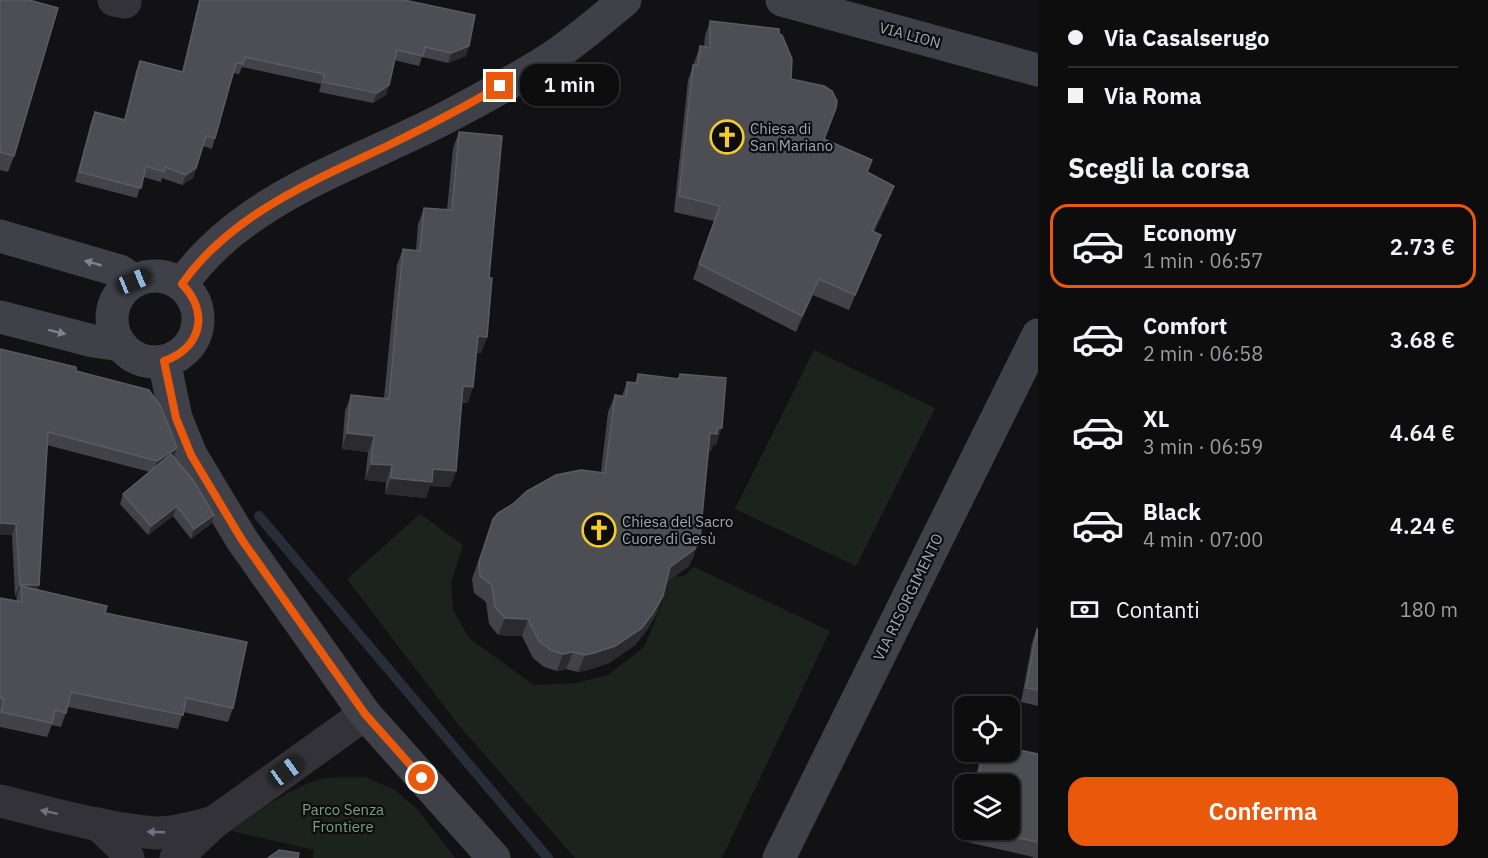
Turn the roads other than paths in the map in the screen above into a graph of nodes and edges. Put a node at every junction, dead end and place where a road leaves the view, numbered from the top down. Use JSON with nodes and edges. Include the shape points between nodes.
{"nodes":[{"id":1,"x":114,"y":0,"type":"edge"},
{"id":2,"x":125,"y":0,"type":"edge"},
{"id":3,"x":626,"y":0,"type":"edge"},
{"id":4,"x":782,"y":0,"type":"edge"},
{"id":5,"x":1038,"y":70,"type":"edge"},
{"id":6,"x":0,"y":236,"type":"edge"},
{"id":7,"x":134,"y":281,"type":"junction"},
{"id":8,"x":182,"y":284,"type":"junction"},
{"id":9,"x":0,"y":317,"type":"edge"},
{"id":10,"x":1038,"y":335,"type":"edge"},
{"id":11,"x":121,"y":345,"type":"junction"},
{"id":12,"x":164,"y":361,"type":"junction"},
{"id":13,"x":365,"y":714,"type":"junction"},
{"id":14,"x":0,"y":801,"type":"edge"},
{"id":15,"x":213,"y":823,"type":"junction"},
{"id":16,"x":98,"y":824,"type":"junction"},
{"id":17,"x":128,"y":858,"type":"edge"},
{"id":18,"x":176,"y":858,"type":"edge"},
{"id":19,"x":494,"y":858,"type":"edge"},
{"id":20,"x":779,"y":858,"type":"edge"}],
"edges":[{"from":1,"to":2,"type":"street"},
{"from":3,"to":8,"type":"street","via":[[554,56],[447,117],[285,196],[238,226],[197,262]]},
{"from":4,"to":5,"type":"street","name":"VIA LION"},
{"from":7,"to":6,"type":"street","one_way":true,"via":[[120,271]]},
{"from":7,"to":8,"type":"street","via":[[159,276]]},
{"from":7,"to":11,"type":"street","via":[[117,298],[113,310],[112,322]]},
{"from":8,"to":12,"type":"street","via":[[196,304],[197,329],[185,350]]},
{"from":9,"to":11,"type":"street","one_way":true},
{"from":10,"to":20,"type":"street","name":"VIA RISORGIMENTO"},
{"from":11,"to":12,"type":"street","via":[[140,359]]},
{"from":12,"to":13,"type":"street","via":[[176,418],[191,455],[242,540]]},
{"from":13,"to":15,"type":"street"},
{"from":13,"to":19,"type":"street"},
{"from":16,"to":14,"type":"street","one_way":true},
{"from":15,"to":16,"type":"street","one_way":true,"via":[[158,833]]},
{"from":15,"to":18,"type":"street"},
{"from":16,"to":17,"type":"street"}]}
